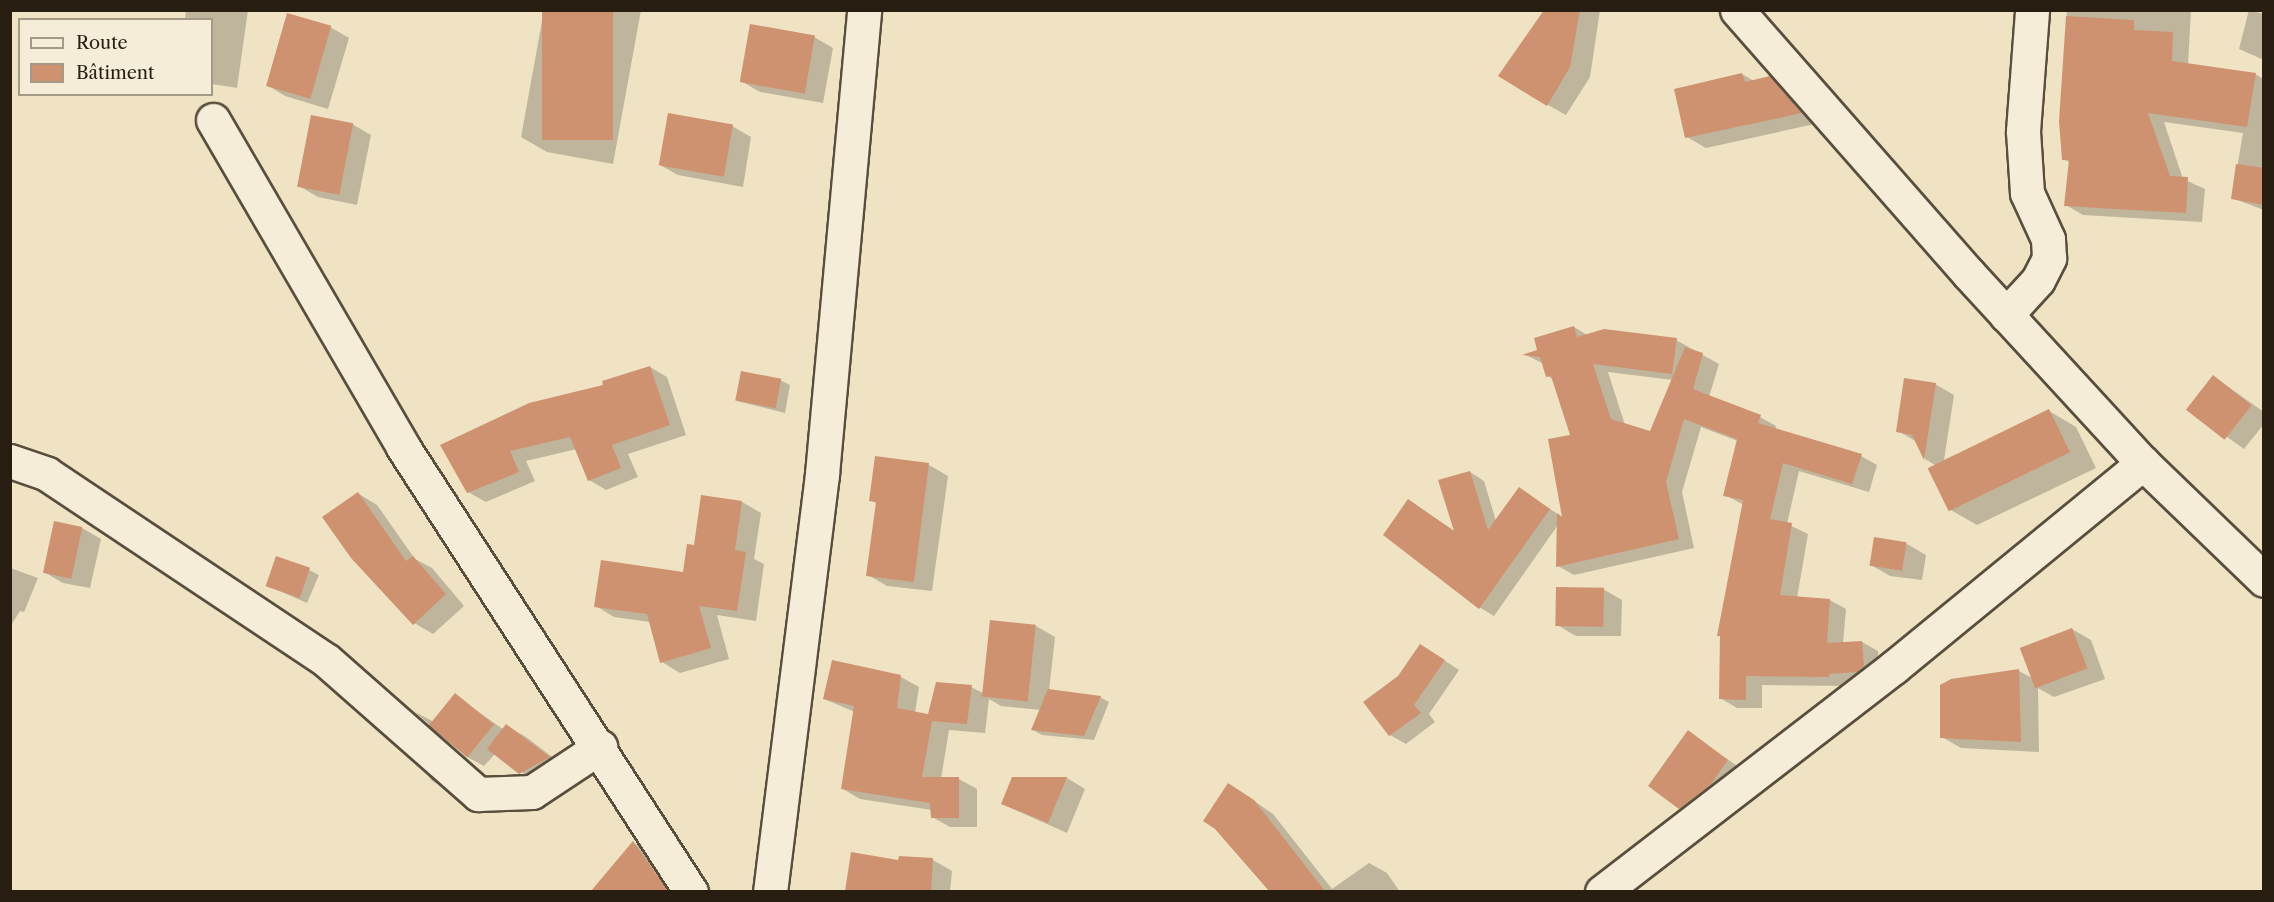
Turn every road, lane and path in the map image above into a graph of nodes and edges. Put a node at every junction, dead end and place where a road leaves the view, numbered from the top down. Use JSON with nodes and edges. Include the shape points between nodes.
{"nodes":[{"id":1,"x":864,"y":10,"type":"edge"},
{"id":2,"x":1737,"y":10,"type":"edge"},
{"id":3,"x":2032,"y":10,"type":"edge"},
{"id":4,"x":213,"y":120,"type":"dead end"},
{"id":5,"x":2006,"y":315,"type":"junction"},
{"id":6,"x":10,"y":461,"type":"edge"},
{"id":7,"x":2143,"y":463,"type":"junction"},
{"id":8,"x":2264,"y":580,"type":"edge"},
{"id":9,"x":600,"y":747,"type":"junction"},
{"id":10,"x":691,"y":891,"type":"edge"},
{"id":11,"x":770,"y":891,"type":"edge"},
{"id":12,"x":1602,"y":891,"type":"edge"}],
"edges":[{"from":1,"to":11,"type":"street","via":[[822,474]]},
{"from":2,"to":5,"type":"street"},
{"from":3,"to":5,"type":"street","via":[[2023,131],[2028,193],[2048,239],[2049,258],[2038,280]]},
{"from":4,"to":9,"type":"street","via":[[403,447]]},
{"from":5,"to":7,"type":"street"},
{"from":6,"to":9,"type":"street","via":[[47,474],[326,660],[477,795],[532,792]]},
{"from":7,"to":8,"type":"street"},
{"from":7,"to":12,"type":"street","via":[[1894,667]]},
{"from":9,"to":10,"type":"street"}]}
